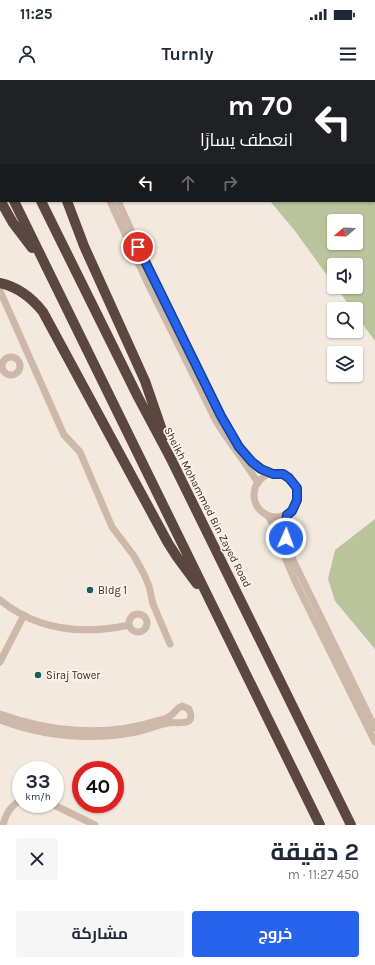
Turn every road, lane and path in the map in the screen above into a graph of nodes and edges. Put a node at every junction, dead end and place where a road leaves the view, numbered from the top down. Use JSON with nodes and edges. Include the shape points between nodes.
{"nodes":[{"id":1,"x":1,"y":202,"type":"edge"},
{"id":2,"x":14,"y":202,"type":"edge"},
{"id":3,"x":41,"y":202,"type":"edge"},
{"id":4,"x":62,"y":202,"type":"edge"},
{"id":5,"x":67,"y":202,"type":"edge"},
{"id":6,"x":110,"y":202,"type":"edge"},
{"id":7,"x":118,"y":202,"type":"edge"},
{"id":8,"x":84,"y":246,"type":"junction"},
{"id":9,"x":45,"y":265,"type":"junction"},
{"id":10,"x":0,"y":283,"type":"edge"},
{"id":11,"x":0,"y":292,"type":"edge"},
{"id":12,"x":171,"y":459,"type":"junction"},
{"id":13,"x":273,"y":474,"type":"junction"},
{"id":14,"x":258,"y":483,"type":"junction"},
{"id":15,"x":287,"y":515,"type":"junction"},
{"id":16,"x":268,"y":516,"type":"junction"},
{"id":17,"x":0,"y":600,"type":"edge"},
{"id":18,"x":211,"y":601,"type":"junction"},
{"id":19,"x":24,"y":616,"type":"junction"},
{"id":20,"x":129,"y":625,"type":"dead end"},
{"id":21,"x":170,"y":644,"type":"dead end"},
{"id":22,"x":0,"y":662,"type":"edge"},
{"id":23,"x":0,"y":714,"type":"edge"},
{"id":24,"x":0,"y":720,"type":"edge"},
{"id":25,"x":375,"y":728,"type":"edge"},
{"id":26,"x":375,"y":742,"type":"edge"},
{"id":27,"x":12,"y":807,"type":"edge"},
{"id":28,"x":64,"y":810,"type":"edge"},
{"id":29,"x":12,"y":811,"type":"edge"},
{"id":30,"x":3,"y":824,"type":"edge"},
{"id":31,"x":95,"y":825,"type":"edge"},
{"id":32,"x":320,"y":825,"type":"edge"},
{"id":33,"x":351,"y":825,"type":"edge"}],
"edges":[{"from":1,"to":9,"type":"highway"},
{"from":2,"to":9,"type":"highway"},
{"from":3,"to":12,"type":"highway","name":"Sheikh Mohammed Bin Zayed Road"},
{"from":4,"to":8,"type":"highway"},
{"from":5,"to":8,"type":"highway"},
{"from":6,"to":14,"type":"street","via":[[216,421]]},
{"from":7,"to":13,"type":"street","via":[[138,247],[228,428],[252,462]]},
{"from":8,"to":12,"type":"highway","via":[[147,385]]},
{"from":9,"to":18,"type":"highway"},
{"from":10,"to":18,"type":"highway","via":[[23,293],[46,316],[172,550]]},
{"from":11,"to":21,"type":"street","via":[[64,435],[80,452],[112,527],[144,574],[152,604]]},
{"from":12,"to":33,"type":"highway","name":"Sheikh Mohammed Bin Zayed Road"},
{"from":13,"to":14,"type":"street"},
{"from":13,"to":15,"type":"street","via":[[283,474],[297,488],[297,500]]},
{"from":14,"to":16,"type":"street","via":[[255,489],[255,502]]},
{"from":15,"to":16,"type":"street"},
{"from":15,"to":25,"type":"street","via":[[285,533],[293,560]]},
{"from":16,"to":26,"type":"street","via":[[277,530],[295,581]]},
{"from":17,"to":19,"type":"street"},
{"from":18,"to":32,"type":"highway"},
{"from":19,"to":20,"type":"street","via":[[63,629],[86,631],[108,630]]},
{"from":19,"to":22,"type":"street"},
{"from":23,"to":24,"type":"street","via":[[39,726],[76,731],[116,730],[143,725],[169,717],[182,706],[189,710],[191,717],[186,723],[170,722],[136,732],[82,736],[42,732]]},
{"from":27,"to":30,"type":"street"},
{"from":28,"to":31,"type":"street"},
{"from":29,"to":30,"type":"street"}]}
